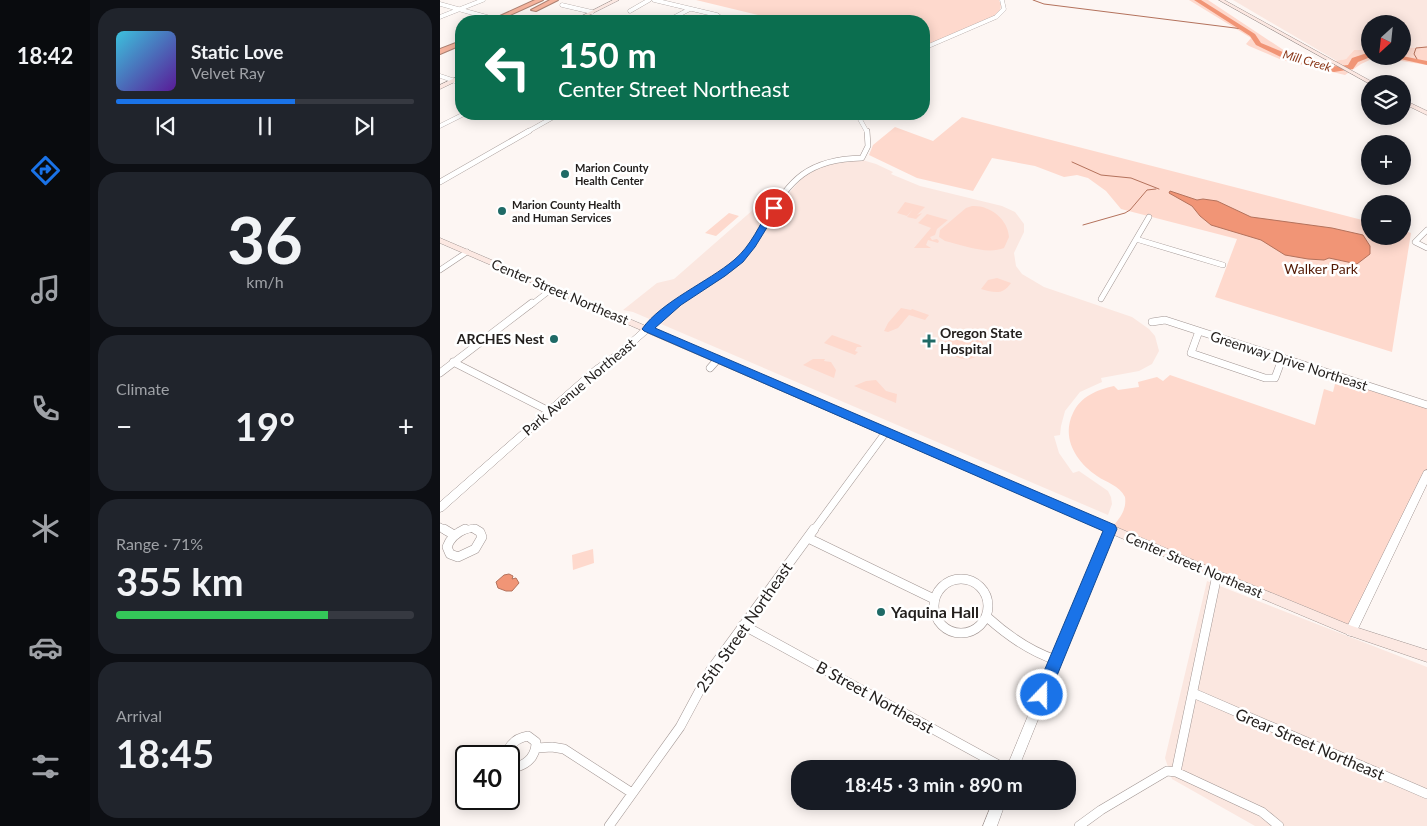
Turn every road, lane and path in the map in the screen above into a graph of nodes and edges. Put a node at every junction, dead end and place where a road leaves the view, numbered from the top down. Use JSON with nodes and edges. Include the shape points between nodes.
{"nodes":[{"id":1,"x":482,"y":0,"type":"edge"},
{"id":2,"x":540,"y":0,"type":"edge"},
{"id":3,"x":556,"y":0,"type":"edge"},
{"id":4,"x":617,"y":0,"type":"edge"},
{"id":5,"x":649,"y":0,"type":"edge"},
{"id":6,"x":654,"y":0,"type":"edge"},
{"id":7,"x":1002,"y":0,"type":"edge"},
{"id":8,"x":1222,"y":0,"type":"edge"},
{"id":9,"x":440,"y":4,"type":"edge"},
{"id":10,"x":562,"y":5,"type":"dead end"},
{"id":11,"x":460,"y":9,"type":"junction"},
{"id":12,"x":690,"y":9,"type":"junction"},
{"id":13,"x":630,"y":11,"type":"dead end"},
{"id":14,"x":592,"y":12,"type":"junction"},
{"id":15,"x":477,"y":15,"type":"edge"},
{"id":16,"x":500,"y":15,"type":"edge"},
{"id":17,"x":522,"y":15,"type":"edge"},
{"id":18,"x":586,"y":15,"type":"edge"},
{"id":19,"x":679,"y":15,"type":"edge"},
{"id":20,"x":708,"y":15,"type":"edge"},
{"id":21,"x":440,"y":17,"type":"edge"},
{"id":22,"x":455,"y":38,"type":"edge"},
{"id":23,"x":440,"y":44,"type":"edge"},
{"id":24,"x":930,"y":45,"type":"edge"},
{"id":25,"x":455,"y":46,"type":"edge"},
{"id":26,"x":440,"y":52,"type":"edge"},
{"id":27,"x":440,"y":76,"type":"edge"},
{"id":28,"x":1361,"y":77,"type":"edge"},
{"id":29,"x":454,"y":81,"type":"joint"},
{"id":30,"x":440,"y":87,"type":"edge"},
{"id":31,"x":1411,"y":101,"type":"edge"},
{"id":32,"x":1411,"y":105,"type":"edge"},
{"id":33,"x":1427,"y":109,"type":"edge"},
{"id":34,"x":1427,"y":113,"type":"edge"},
{"id":35,"x":455,"y":118,"type":"edge"},
{"id":36,"x":548,"y":120,"type":"edge"},
{"id":37,"x":860,"y":120,"type":"edge"},
{"id":38,"x":440,"y":126,"type":"edge"},
{"id":39,"x":440,"y":182,"type":"edge"},
{"id":40,"x":1149,"y":217,"type":"dead end"},
{"id":41,"x":1427,"y":230,"type":"edge"},
{"id":42,"x":1136,"y":239,"type":"junction"},
{"id":43,"x":440,"y":240,"type":"edge"},
{"id":44,"x":1427,"y":248,"type":"edge"},
{"id":45,"x":467,"y":252,"type":"junction"},
{"id":46,"x":1223,"y":265,"type":"dead end"},
{"id":47,"x":440,"y":270,"type":"edge"},
{"id":48,"x":553,"y":288,"type":"junction"},
{"id":49,"x":1101,"y":299,"type":"dead end"},
{"id":50,"x":1152,"y":322,"type":"dead end"},
{"id":51,"x":647,"y":329,"type":"junction"},
{"id":52,"x":1200,"y":331,"type":"junction"},
{"id":53,"x":1282,"y":358,"type":"junction"},
{"id":54,"x":718,"y":360,"type":"junction"},
{"id":55,"x":454,"y":362,"type":"junction"},
{"id":56,"x":710,"y":368,"type":"dead end"},
{"id":57,"x":440,"y":373,"type":"edge"},
{"id":58,"x":1427,"y":405,"type":"edge"},
{"id":59,"x":549,"y":411,"type":"junction"},
{"id":60,"x":886,"y":432,"type":"junction"},
{"id":61,"x":1426,"y":477,"type":"edge"},
{"id":62,"x":440,"y":508,"type":"edge"},
{"id":63,"x":440,"y":527,"type":"edge"},
{"id":64,"x":1110,"y":529,"type":"junction"},
{"id":65,"x":454,"y":535,"type":"dead end"},
{"id":66,"x":808,"y":538,"type":"junction"},
{"id":67,"x":1217,"y":575,"type":"junction"},
{"id":68,"x":934,"y":599,"type":"junction"},
{"id":69,"x":987,"y":617,"type":"junction"},
{"id":70,"x":743,"y":625,"type":"junction"},
{"id":71,"x":1352,"y":631,"type":"junction"},
{"id":72,"x":1427,"y":656,"type":"edge"},
{"id":73,"x":1056,"y":660,"type":"junction"},
{"id":74,"x":1193,"y":694,"type":"junction"},
{"id":75,"x":510,"y":745,"type":"edge"},
{"id":76,"x":537,"y":748,"type":"junction"},
{"id":77,"x":990,"y":760,"type":"edge"},
{"id":78,"x":1016,"y":760,"type":"edge"},
{"id":79,"x":520,"y":766,"type":"edge"},
{"id":80,"x":1176,"y":772,"type":"junction"},
{"id":81,"x":632,"y":794,"type":"junction"},
{"id":82,"x":1427,"y":794,"type":"edge"},
{"id":83,"x":996,"y":810,"type":"edge"},
{"id":84,"x":609,"y":826,"type":"edge"},
{"id":85,"x":990,"y":826,"type":"edge"},
{"id":86,"x":1079,"y":826,"type":"edge"},
{"id":87,"x":1279,"y":826,"type":"edge"}],
"edges":[{"from":1,"to":11,"type":"street"},
{"from":2,"to":16,"type":"highway"},
{"from":3,"to":17,"type":"highway"},
{"from":4,"to":14,"type":"main road"},
{"from":5,"to":13,"type":"street"},
{"from":6,"to":12,"type":"street"},
{"from":7,"to":24,"type":"street","via":[[1004,9],[996,17]]},
{"from":8,"to":28,"type":"main road"},
{"from":9,"to":11,"type":"street"},
{"from":10,"to":14,"type":"street"},
{"from":11,"to":15,"type":"street"},
{"from":11,"to":21,"type":"street"},
{"from":12,"to":19,"type":"street"},
{"from":12,"to":20,"type":"street"},
{"from":14,"to":18,"type":"main road"},
{"from":22,"to":23,"type":"highway"},
{"from":25,"to":26,"type":"highway"},
{"from":27,"to":29,"type":"street"},
{"from":29,"to":30,"type":"main road"},
{"from":31,"to":33,"type":"main road"},
{"from":32,"to":34,"type":"main road"},
{"from":35,"to":38,"type":"street"},
{"from":36,"to":39,"type":"street"},
{"from":37,"to":51,"type":"street","name":"Park Avenue Northeast","via":[[870,138],[862,158],[829,160],[802,173],[740,260],[678,302]]},
{"from":40,"to":42,"type":"street"},
{"from":41,"to":44,"type":"street","via":[[1414,242]]},
{"from":42,"to":46,"type":"street"},
{"from":42,"to":49,"type":"street"},
{"from":43,"to":45,"type":"main road","name":"Center Street Northeast"},
{"from":45,"to":47,"type":"street"},
{"from":45,"to":48,"type":"main road","name":"Center Street Northeast"},
{"from":48,"to":51,"type":"main road","name":"Center Street Northeast"},
{"from":48,"to":55,"type":"street"},
{"from":50,"to":52,"type":"street","name":"Greenway Drive Northeast","via":[[1165,320]]},
{"from":51,"to":54,"type":"main road","name":"Center Street Northeast"},
{"from":51,"to":59,"type":"street","name":"Park Avenue Northeast"},
{"from":52,"to":53,"type":"street","name":"Greenway Drive Northeast"},
{"from":52,"to":53,"type":"street","via":[[1190,352],[1269,379],[1275,378]]},
{"from":53,"to":58,"type":"street","name":"Greenway Drive Northeast"},
{"from":54,"to":56,"type":"street"},
{"from":54,"to":60,"type":"main road","name":"Center Street Northeast"},
{"from":55,"to":57,"type":"street"},
{"from":55,"to":59,"type":"street"},
{"from":59,"to":62,"type":"street","name":"Park Avenue Northeast"},
{"from":60,"to":64,"type":"main road","name":"Center Street Northeast"},
{"from":60,"to":66,"type":"street","name":"25th Street Northeast"},
{"from":61,"to":71,"type":"street"},
{"from":63,"to":65,"type":"street"},
{"from":64,"to":67,"type":"main road","name":"Center Street Northeast"},
{"from":64,"to":73,"type":"street"},
{"from":66,"to":68,"type":"street"},
{"from":66,"to":70,"type":"street","name":"25th Street Northeast"},
{"from":67,"to":71,"type":"main road","name":"Center Street Northeast"},
{"from":67,"to":74,"type":"street"},
{"from":68,"to":69,"type":"street","via":[[936,616],[941,623],[957,632],[975,629]]},
{"from":68,"to":69,"type":"street","via":[[950,581],[973,582],[985,592]]},
{"from":69,"to":73,"type":"street","via":[[1018,644]]},
{"from":70,"to":77,"type":"street","name":"B Street Northeast"},
{"from":70,"to":81,"type":"street","name":"25th Street Northeast","via":[[710,671],[680,727]]},
{"from":71,"to":72,"type":"main road","name":"Center Street Northeast"},
{"from":73,"to":78,"type":"street"},
{"from":74,"to":80,"type":"street"},
{"from":74,"to":82,"type":"street","name":"Grear Street Northeast"},
{"from":75,"to":76,"type":"street","via":[[522,736],[528,736],[534,738]]},
{"from":76,"to":79,"type":"street","via":[[531,760]]},
{"from":76,"to":81,"type":"street","via":[[564,749]]},
{"from":80,"to":86,"type":"street","via":[[1167,771]]},
{"from":80,"to":87,"type":"street","via":[[1262,812]]},
{"from":81,"to":84,"type":"street","name":"25th Street Northeast"},
{"from":83,"to":85,"type":"street"}]}
